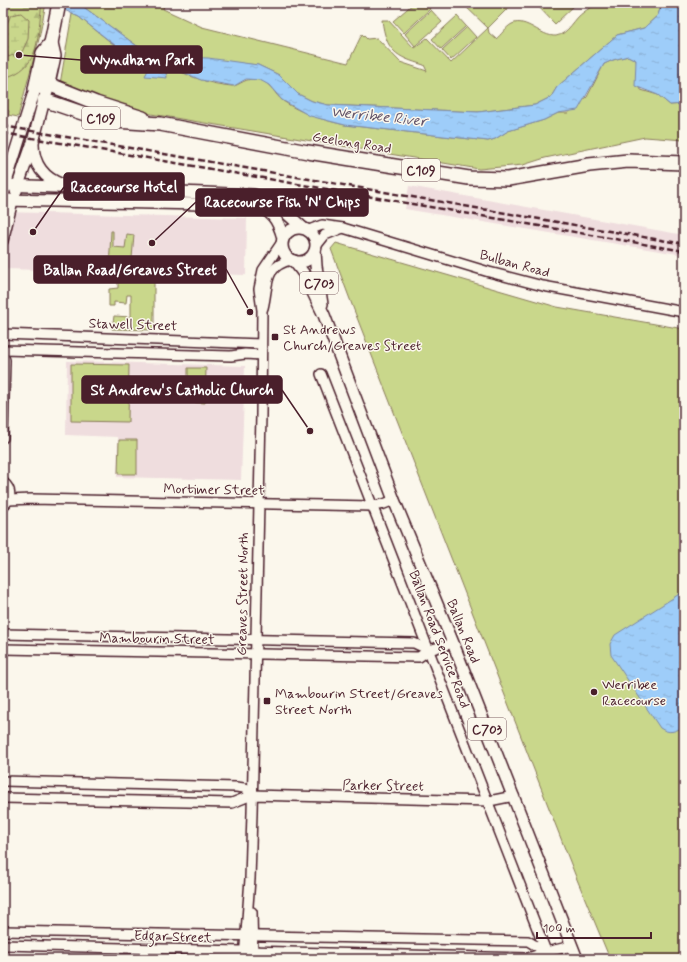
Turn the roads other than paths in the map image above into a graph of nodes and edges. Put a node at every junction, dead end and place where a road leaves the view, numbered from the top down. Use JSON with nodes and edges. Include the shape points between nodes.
{"nodes":[{"id":1,"x":58,"y":3,"type":"edge"},
{"id":2,"x":51,"y":43,"type":"junction"},
{"id":3,"x":48,"y":84,"type":"junction"},
{"id":4,"x":35,"y":89,"type":"junction"},
{"id":5,"x":44,"y":100,"type":"junction"},
{"id":6,"x":160,"y":124,"type":"junction"},
{"id":7,"x":34,"y":142,"type":"junction"},
{"id":8,"x":14,"y":156,"type":"junction"},
{"id":9,"x":684,"y":163,"type":"edge"},
{"id":10,"x":3,"y":170,"type":"edge"},
{"id":11,"x":4,"y":185,"type":"edge"},
{"id":12,"x":17,"y":185,"type":"junction"},
{"id":13,"x":72,"y":187,"type":"junction"},
{"id":14,"x":186,"y":192,"type":"junction"},
{"id":15,"x":6,"y":199,"type":"edge"},
{"id":16,"x":206,"y":205,"type":"junction"},
{"id":17,"x":343,"y":228,"type":"junction"},
{"id":18,"x":306,"y":229,"type":"junction"},
{"id":19,"x":283,"y":240,"type":"junction"},
{"id":20,"x":3,"y":241,"type":"edge"},
{"id":21,"x":316,"y":248,"type":"junction"},
{"id":22,"x":292,"y":260,"type":"junction"},
{"id":23,"x":262,"y":310,"type":"junction"},
{"id":24,"x":684,"y":312,"type":"edge"},
{"id":25,"x":324,"y":315,"type":"junction"},
{"id":26,"x":3,"y":334,"type":"edge"},
{"id":27,"x":261,"y":344,"type":"junction"},
{"id":28,"x":3,"y":350,"type":"edge"},
{"id":29,"x":261,"y":355,"type":"junction"},
{"id":30,"x":3,"y":356,"type":"edge"},
{"id":31,"x":321,"y":374,"type":"dead end"},
{"id":32,"x":3,"y":438,"type":"edge"},
{"id":33,"x":5,"y":484,"type":"edge"},
{"id":34,"x":32,"y":499,"type":"junction"},
{"id":35,"x":394,"y":500,"type":"junction"},
{"id":36,"x":258,"y":504,"type":"junction"},
{"id":37,"x":5,"y":505,"type":"edge"},
{"id":38,"x":372,"y":506,"type":"junction"},
{"id":39,"x":3,"y":634,"type":"edge"},
{"id":40,"x":255,"y":639,"type":"junction"},
{"id":41,"x":453,"y":643,"type":"junction"},
{"id":42,"x":3,"y":649,"type":"edge"},
{"id":43,"x":429,"y":650,"type":"junction"},
{"id":44,"x":255,"y":655,"type":"junction"},
{"id":45,"x":3,"y":781,"type":"edge"},
{"id":46,"x":252,"y":795,"type":"junction"},
{"id":47,"x":514,"y":796,"type":"junction"},
{"id":48,"x":3,"y":798,"type":"edge"},
{"id":49,"x":489,"y":801,"type":"junction"},
{"id":50,"x":3,"y":931,"type":"edge"},
{"id":51,"x":249,"y":937,"type":"junction"},
{"id":52,"x":342,"y":938,"type":"junction"},
{"id":53,"x":3,"y":945,"type":"edge"},
{"id":54,"x":572,"y":946,"type":"junction"},
{"id":55,"x":343,"y":954,"type":"junction"},
{"id":56,"x":249,"y":955,"type":"edge"},
{"id":57,"x":547,"y":955,"type":"edge"},
{"id":58,"x":577,"y":959,"type":"edge"}],
"edges":[{"from":1,"to":2,"type":"highway"},
{"from":2,"to":3,"type":"highway","via":[[54,56]]},
{"from":2,"to":4,"type":"highway","via":[[43,53]]},
{"from":3,"to":4,"type":"highway"},
{"from":3,"to":5,"type":"highway"},
{"from":3,"to":6,"type":"highway","name":"Geelong Road","number":"C109"},
{"from":4,"to":5,"type":"highway"},
{"from":4,"to":8,"type":"main road"},
{"from":5,"to":6,"type":"highway","name":"Geelong Road","number":"C109","via":[[115,121]]},
{"from":5,"to":7,"type":"main road","number":"C703"},
{"from":6,"to":9,"type":"highway","name":"Geelong Road","number":"C109","via":[[308,152],[469,178],[508,178],[628,161]]},
{"from":7,"to":12,"type":"main road"},
{"from":7,"to":13,"type":"main road","number":"C703","via":[[34,158],[40,170],[55,182]]},
{"from":8,"to":10,"type":"street"},
{"from":8,"to":11,"type":"main road"},
{"from":11,"to":12,"type":"main road"},
{"from":11,"to":15,"type":"main road"},
{"from":12,"to":13,"type":"main road"},
{"from":12,"to":15,"type":"main road"},
{"from":13,"to":14,"type":"main road","number":"C703"},
{"from":14,"to":16,"type":"main road","via":[[202,200]]},
{"from":14,"to":18,"type":"main road","number":"C703","via":[[254,195],[267,198]]},
{"from":15,"to":16,"type":"main road","number":"C703"},
{"from":15,"to":20,"type":"street"},
{"from":16,"to":19,"type":"main road","number":"C703","via":[[252,205],[265,209],[276,217]]},
{"from":17,"to":18,"type":"street","name":"Bulban Road","via":[[322,225]]},
{"from":17,"to":21,"type":"street","via":[[325,236]]},
{"from":17,"to":24,"type":"street","name":"Bulban Road","via":[[543,286]]},
{"from":18,"to":19,"type":"main road","via":[[291,229]]},
{"from":18,"to":21,"type":"main road","number":"C703","via":[[313,235]]},
{"from":19,"to":22,"type":"main road","number":"C703","via":[[284,253]]},
{"from":19,"to":23,"type":"street","name":"Greaves Street North","via":[[261,274],[259,295]]},
{"from":21,"to":22,"type":"main road","number":"C703","via":[[305,261]]},
{"from":21,"to":25,"type":"main road","name":"Ballan Road","number":"C703","via":[[316,266]]},
{"from":22,"to":23,"type":"street","name":"Greaves Street North","via":[[280,262],[271,270]]},
{"from":22,"to":25,"type":"main road","name":"Ballan Road","number":"C703","via":[[304,274]]},
{"from":23,"to":27,"type":"street","name":"Greaves Street North"},
{"from":25,"to":35,"type":"main road","name":"Ballan Road","number":"C703"},
{"from":26,"to":27,"type":"street","name":"Stawell Street"},
{"from":27,"to":29,"type":"street","name":"Greaves Street North"},
{"from":28,"to":29,"type":"street","name":"Stawell Street"},
{"from":29,"to":36,"type":"street","name":"Greaves Street North"},
{"from":30,"to":32,"type":"street"},
{"from":31,"to":38,"type":"street","name":"Ballan Road Service Road"},
{"from":33,"to":34,"type":"street","name":"Mortimer Street"},
{"from":33,"to":37,"type":"street"},
{"from":34,"to":36,"type":"street","name":"Mortimer Street"},
{"from":34,"to":37,"type":"street","name":"Mortimer Street"},
{"from":35,"to":38,"type":"street","name":"Mortimer Street"},
{"from":35,"to":41,"type":"main road","name":"Ballan Road","number":"C703"},
{"from":36,"to":38,"type":"street","name":"Mortimer Street"},
{"from":36,"to":40,"type":"street","name":"Greaves Street North"},
{"from":38,"to":43,"type":"street","name":"Ballan Road Service Road"},
{"from":39,"to":40,"type":"street","name":"Mambourin Street"},
{"from":40,"to":43,"type":"street","name":"Mambourin Street","via":[[414,643]]},
{"from":40,"to":44,"type":"street","name":"Greaves Street North"},
{"from":41,"to":43,"type":"street","name":"Mambourin Street"},
{"from":41,"to":47,"type":"main road","name":"Ballan Road","number":"C703"},
{"from":42,"to":44,"type":"street","name":"Mambourin Street"},
{"from":43,"to":44,"type":"street","name":"Mambourin Street","via":[[419,657]]},
{"from":43,"to":49,"type":"street","name":"Ballan Road Service Road"},
{"from":44,"to":46,"type":"street","name":"Greaves Street North"},
{"from":45,"to":46,"type":"street","name":"Parker Street","via":[[236,787],[244,788]]},
{"from":46,"to":48,"type":"street","name":"Parker Street","via":[[232,803]]},
{"from":46,"to":49,"type":"street","name":"Parker Street"},
{"from":46,"to":51,"type":"street","name":"Greaves Street North"},
{"from":47,"to":49,"type":"street","name":"Parker Street"},
{"from":47,"to":54,"type":"main road","name":"Ballan Road","number":"C703"},
{"from":49,"to":57,"type":"street","name":"Ballan Road Service Road"},
{"from":50,"to":51,"type":"street","name":"Edgar Street"},
{"from":51,"to":52,"type":"street","name":"Edgar Street"},
{"from":51,"to":56,"type":"street","name":"Greaves Street North"},
{"from":52,"to":55,"type":"street"},
{"from":52,"to":57,"type":"street","name":"Edgar Street","via":[[528,941]]},
{"from":53,"to":56,"type":"street","name":"Edgar Street"},
{"from":54,"to":57,"type":"street","name":"Edgar Street"},
{"from":54,"to":58,"type":"main road","name":"Ballan Road","number":"C703"},
{"from":55,"to":56,"type":"street","name":"Edgar Street"},
{"from":55,"to":57,"type":"street","name":"Edgar Street","via":[[528,958]]}]}
